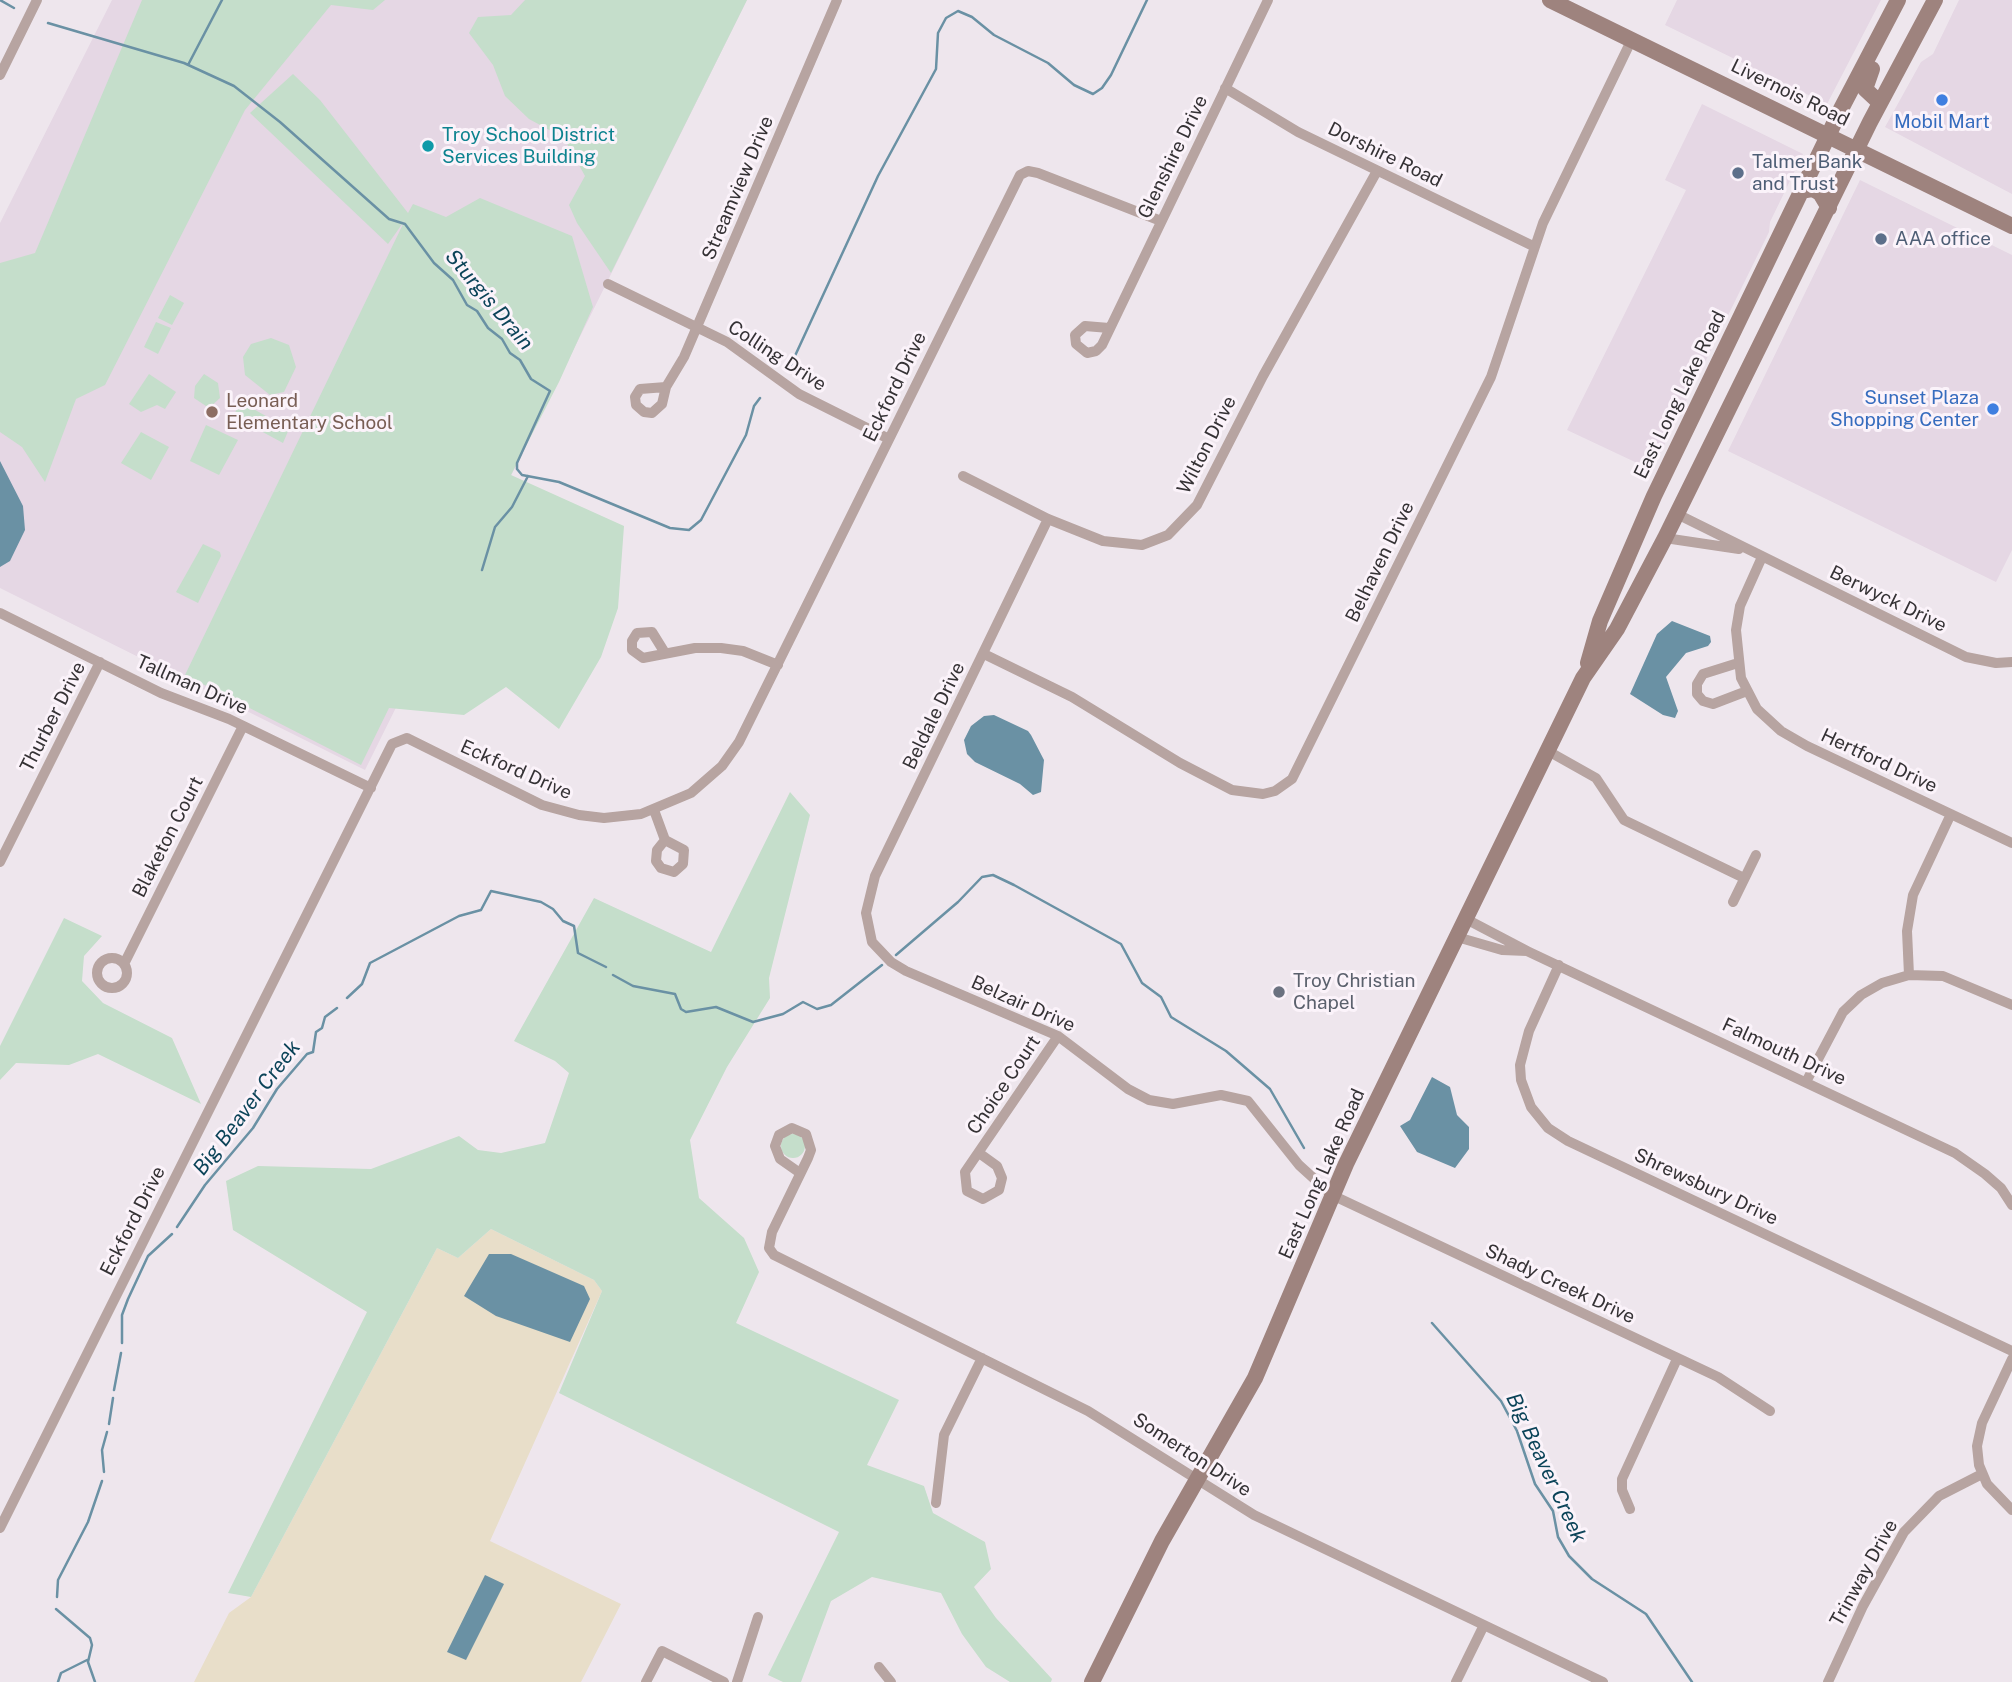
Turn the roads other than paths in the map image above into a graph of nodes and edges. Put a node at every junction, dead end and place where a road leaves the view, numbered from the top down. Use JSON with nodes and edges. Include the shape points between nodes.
{"nodes":[{"id":1,"x":37,"y":0,"type":"edge"},
{"id":2,"x":837,"y":0,"type":"edge"},
{"id":3,"x":1268,"y":0,"type":"edge"},
{"id":4,"x":1550,"y":0,"type":"edge"},
{"id":5,"x":1901,"y":0,"type":"edge"},
{"id":6,"x":1926,"y":0,"type":"edge"},
{"id":7,"x":1935,"y":0,"type":"edge"},
{"id":8,"x":1632,"y":39,"type":"junction"},
{"id":9,"x":1900,"y":64,"type":"junction"},
{"id":10,"x":0,"y":75,"type":"edge"},
{"id":11,"x":1225,"y":88,"type":"junction"},
{"id":12,"x":1880,"y":103,"type":"junction"},
{"id":13,"x":1829,"y":135,"type":"junction"},
{"id":14,"x":1857,"y":149,"type":"junction"},
{"id":15,"x":1377,"y":171,"type":"junction"},
{"id":16,"x":1802,"y":191,"type":"junction"},
{"id":17,"x":1829,"y":208,"type":"junction"},
{"id":18,"x":1161,"y":221,"type":"junction"},
{"id":19,"x":2012,"y":226,"type":"edge"},
{"id":20,"x":1533,"y":246,"type":"junction"},
{"id":21,"x":1770,"y":257,"type":"junction"},
{"id":22,"x":608,"y":284,"type":"dead end"},
{"id":23,"x":697,"y":328,"type":"junction"},
{"id":24,"x":1109,"y":328,"type":"dead end"},
{"id":25,"x":666,"y":387,"type":"dead end"},
{"id":26,"x":889,"y":439,"type":"junction"},
{"id":27,"x":1703,"y":460,"type":"junction"},
{"id":28,"x":963,"y":476,"type":"dead end"},
{"id":29,"x":1657,"y":488,"type":"junction"},
{"id":30,"x":1678,"y":514,"type":"junction"},
{"id":31,"x":1048,"y":519,"type":"junction"},
{"id":32,"x":1665,"y":538,"type":"junction"},
{"id":33,"x":1757,"y":554,"type":"junction"},
{"id":34,"x":1645,"y":576,"type":"junction"},
{"id":35,"x":0,"y":613,"type":"edge"},
{"id":36,"x":665,"y":653,"type":"dead end"},
{"id":37,"x":984,"y":654,"type":"junction"},
{"id":38,"x":100,"y":662,"type":"junction"},
{"id":39,"x":1738,"y":663,"type":"junction"},
{"id":40,"x":2012,"y":663,"type":"edge"},
{"id":41,"x":778,"y":665,"type":"junction"},
{"id":42,"x":1583,"y":678,"type":"junction"},
{"id":43,"x":1747,"y":691,"type":"junction"},
{"id":44,"x":243,"y":726,"type":"junction"},
{"id":45,"x":1548,"y":751,"type":"junction"},
{"id":46,"x":370,"y":788,"type":"junction"},
{"id":47,"x":654,"y":810,"type":"junction"},
{"id":48,"x":1951,"y":814,"type":"junction"},
{"id":49,"x":665,"y":840,"type":"dead end"},
{"id":50,"x":2012,"y":843,"type":"edge"},
{"id":51,"x":1756,"y":855,"type":"dead end"},
{"id":52,"x":0,"y":862,"type":"edge"},
{"id":53,"x":1744,"y":878,"type":"junction"},
{"id":54,"x":1733,"y":902,"type":"dead end"},
{"id":55,"x":1466,"y":919,"type":"junction"},
{"id":56,"x":868,"y":932,"type":"joint"},
{"id":57,"x":1457,"y":937,"type":"junction"},
{"id":58,"x":1527,"y":951,"type":"junction"},
{"id":59,"x":124,"y":964,"type":"dead end"},
{"id":60,"x":1559,"y":965,"type":"junction"},
{"id":61,"x":1909,"y":975,"type":"junction"},
{"id":62,"x":2012,"y":1005,"type":"edge"},
{"id":63,"x":1058,"y":1036,"type":"junction"},
{"id":64,"x":1806,"y":1082,"type":"junction"},
{"id":65,"x":979,"y":1153,"type":"dead end"},
{"id":66,"x":800,"y":1173,"type":"dead end"},
{"id":67,"x":1332,"y":1195,"type":"junction"},
{"id":68,"x":2012,"y":1205,"type":"edge"},
{"id":69,"x":2012,"y":1351,"type":"edge"},
{"id":70,"x":982,"y":1358,"type":"junction"},
{"id":71,"x":1677,"y":1359,"type":"junction"},
{"id":72,"x":2012,"y":1359,"type":"edge"},
{"id":73,"x":1770,"y":1411,"type":"dead end"},
{"id":74,"x":1982,"y":1474,"type":"junction"},
{"id":75,"x":1197,"y":1481,"type":"junction"},
{"id":76,"x":936,"y":1503,"type":"dead end"},
{"id":77,"x":1630,"y":1509,"type":"dead end"},
{"id":78,"x":2012,"y":1510,"type":"edge"},
{"id":79,"x":0,"y":1528,"type":"edge"},
{"id":80,"x":758,"y":1617,"type":"dead end"},
{"id":81,"x":1484,"y":1625,"type":"junction"},
{"id":82,"x":878,"y":1667,"type":"dead end"},
{"id":83,"x":646,"y":1682,"type":"edge"},
{"id":84,"x":724,"y":1682,"type":"edge"},
{"id":85,"x":737,"y":1682,"type":"edge"},
{"id":86,"x":891,"y":1682,"type":"edge"},
{"id":87,"x":1092,"y":1682,"type":"edge"},
{"id":88,"x":1456,"y":1682,"type":"edge"},
{"id":89,"x":1603,"y":1682,"type":"edge"},
{"id":90,"x":1828,"y":1682,"type":"edge"}],
"edges":[{"from":1,"to":10,"type":"street"},
{"from":2,"to":23,"type":"street","name":"Streamview Drive"},
{"from":3,"to":11,"type":"street","name":"Glenshire Drive"},
{"from":4,"to":8,"type":"main road","name":"Livernois Road"},
{"from":5,"to":12,"type":"main road","via":[[1896,21],[1866,82],[1868,93]]},
{"from":5,"to":13,"type":"main road","name":"East Long Lake Road"},
{"from":6,"to":9,"type":"main road","via":[[1903,44]]},
{"from":7,"to":9,"type":"main road"},
{"from":8,"to":13,"type":"main road","name":"Livernois Road"},
{"from":8,"to":20,"type":"street","name":"Belhaven Drive"},
{"from":9,"to":12,"type":"main road","name":"East Long Lake Road"},
{"from":11,"to":15,"type":"street","name":"Dorshire Road","via":[[1287,126]]},
{"from":11,"to":18,"type":"street","name":"Glenshire Drive"},
{"from":12,"to":14,"type":"main road","name":"East Long Lake Road"},
{"from":13,"to":14,"type":"main road","name":"Livernois Road"},
{"from":13,"to":16,"type":"main road","name":"East Long Lake Road"},
{"from":14,"to":17,"type":"main road","name":"East Long Lake Road"},
{"from":14,"to":19,"type":"main road","name":"Livernois Road"},
{"from":15,"to":20,"type":"street","name":"Dorshire Road"},
{"from":15,"to":31,"type":"street","name":"Wilton Drive","via":[[1189,516],[1168,535],[1132,546],[1103,541]]},
{"from":16,"to":17,"type":"main road","via":[[1820,193]]},
{"from":16,"to":21,"type":"main road","name":"East Long Lake Road"},
{"from":17,"to":27,"type":"main road","name":"East Long Lake Road"},
{"from":18,"to":24,"type":"street","name":"Glenshire Drive"},
{"from":18,"to":26,"type":"street","name":"Eckford Drive","via":[[1038,173],[1020,175]]},
{"from":20,"to":37,"type":"street","name":"Belhaven Drive","via":[[1491,377],[1305,758],[1284,786],[1263,794],[1225,787],[1072,697]]},
{"from":21,"to":27,"type":"main road","via":[[1766,281],[1688,445],[1691,455]]},
{"from":21,"to":29,"type":"main road","name":"East Long Lake Road"},
{"from":22,"to":23,"type":"street","name":"Colling Drive"},
{"from":23,"to":25,"type":"street","name":"Streamview Drive"},
{"from":23,"to":26,"type":"street","name":"Colling Drive","via":[[741,351],[799,394]]},
{"from":26,"to":41,"type":"street","name":"Eckford Drive"},
{"from":27,"to":30,"type":"main road","name":"East Long Lake Road"},
{"from":28,"to":31,"type":"street","name":"Wilton Drive"},
{"from":29,"to":34,"type":"main road","via":[[1660,502],[1631,568],[1637,576]]},
{"from":29,"to":42,"type":"main road","name":"East Long Lake Road","via":[[1600,621]]},
{"from":30,"to":32,"type":"main road","name":"East Long Lake Road"},
{"from":30,"to":33,"type":"street","name":"Berwyck Drive"},
{"from":31,"to":37,"type":"street","name":"Beldale Drive"},
{"from":32,"to":33,"type":"street","name":"Berwyck Drive"},
{"from":32,"to":34,"type":"main road","name":"East Long Lake Road"},
{"from":33,"to":39,"type":"street","name":"Hertford Drive","via":[[1737,617]]},
{"from":33,"to":40,"type":"street","name":"Berwyck Drive","via":[[1966,657]]},
{"from":34,"to":42,"type":"main road","name":"East Long Lake Road","via":[[1617,629]]},
{"from":35,"to":38,"type":"street","name":"Tallman Drive"},
{"from":36,"to":41,"type":"street","via":[[708,647],[734,649]]},
{"from":37,"to":56,"type":"street","name":"Beldale Drive","via":[[875,876],[867,901]]},
{"from":38,"to":44,"type":"street","name":"Tallman Drive"},
{"from":38,"to":52,"type":"street","name":"Thurber Drive"},
{"from":39,"to":43,"type":"street","name":"Hertford Drive"},
{"from":39,"to":43,"type":"street","via":[[1703,674],[1697,694],[1713,704]]},
{"from":41,"to":47,"type":"street","name":"Eckford Drive","via":[[722,766],[691,793]]},
{"from":42,"to":45,"type":"main road","name":"East Long Lake Road"},
{"from":43,"to":48,"type":"street","name":"Hertford Drive","via":[[1757,709],[1781,731]]},
{"from":44,"to":46,"type":"street","name":"Tallman Drive"},
{"from":44,"to":59,"type":"street","name":"Blaketon Court"},
{"from":45,"to":53,"type":"street","via":[[1597,778],[1630,825]]},
{"from":45,"to":55,"type":"main road","name":"East Long Lake Road"},
{"from":46,"to":47,"type":"street","name":"Eckford Drive","via":[[393,744],[407,738],[559,811],[604,818]]},
{"from":46,"to":79,"type":"street","name":"Eckford Drive"},
{"from":47,"to":49,"type":"street"},
{"from":48,"to":50,"type":"street","name":"Hertford Drive"},
{"from":48,"to":61,"type":"street","via":[[1913,895],[1907,931]]},
{"from":51,"to":53,"type":"street"},
{"from":53,"to":54,"type":"street"},
{"from":55,"to":57,"type":"main road","name":"East Long Lake Road"},
{"from":55,"to":58,"type":"street","name":"Falmouth Drive"},
{"from":56,"to":63,"type":"street","name":"Belzair Drive","via":[[899,968]]},
{"from":57,"to":58,"type":"street","name":"Falmouth Drive","via":[[1502,950]]},
{"from":57,"to":67,"type":"main road","name":"East Long Lake Road"},
{"from":58,"to":60,"type":"street","name":"Falmouth Drive"},
{"from":60,"to":64,"type":"street","name":"Falmouth Drive"},
{"from":60,"to":69,"type":"street","name":"Shrewsbury Drive","via":[[1529,1031],[1520,1065],[1531,1107],[1548,1128]]},
{"from":61,"to":62,"type":"street","via":[[1956,980]]},
{"from":61,"to":64,"type":"street","via":[[1882,983],[1852,1002],[1835,1023]]},
{"from":63,"to":65,"type":"street","name":"Choice Court"},
{"from":63,"to":67,"type":"street","name":"Belzair Drive","via":[[1149,1100],[1173,1104],[1221,1094],[1248,1101],[1307,1174]]},
{"from":64,"to":68,"type":"street","name":"Falmouth Drive","via":[[1962,1157],[2001,1188]]},
{"from":66,"to":70,"type":"street","name":"Somerton Drive","via":[[769,1248],[781,1259]]},
{"from":67,"to":71,"type":"street","name":"Shady Creek Drive"},
{"from":67,"to":75,"type":"main road","name":"East Long Lake Road","via":[[1255,1378]]},
{"from":70,"to":75,"type":"street","name":"Somerton Drive","via":[[1100,1417]]},
{"from":70,"to":76,"type":"street","via":[[944,1434]]},
{"from":71,"to":73,"type":"street","name":"Shady Creek Drive","via":[[1731,1384]]},
{"from":71,"to":77,"type":"street","via":[[1622,1479]]},
{"from":72,"to":74,"type":"street","via":[[1980,1431],[1977,1447]]},
{"from":74,"to":78,"type":"street","via":[[1993,1493]]},
{"from":74,"to":90,"type":"street","name":"Trinway Drive","via":[[1939,1496],[1904,1532]]},
{"from":75,"to":81,"type":"street","name":"Somerton Drive","via":[[1254,1515]]},
{"from":75,"to":87,"type":"main road","name":"East Long Lake Road"},
{"from":80,"to":85,"type":"street"},
{"from":81,"to":88,"type":"street"},
{"from":81,"to":89,"type":"street","name":"Somerton Drive"},
{"from":82,"to":86,"type":"street"},
{"from":83,"to":84,"type":"street","via":[[662,1651]]}]}
